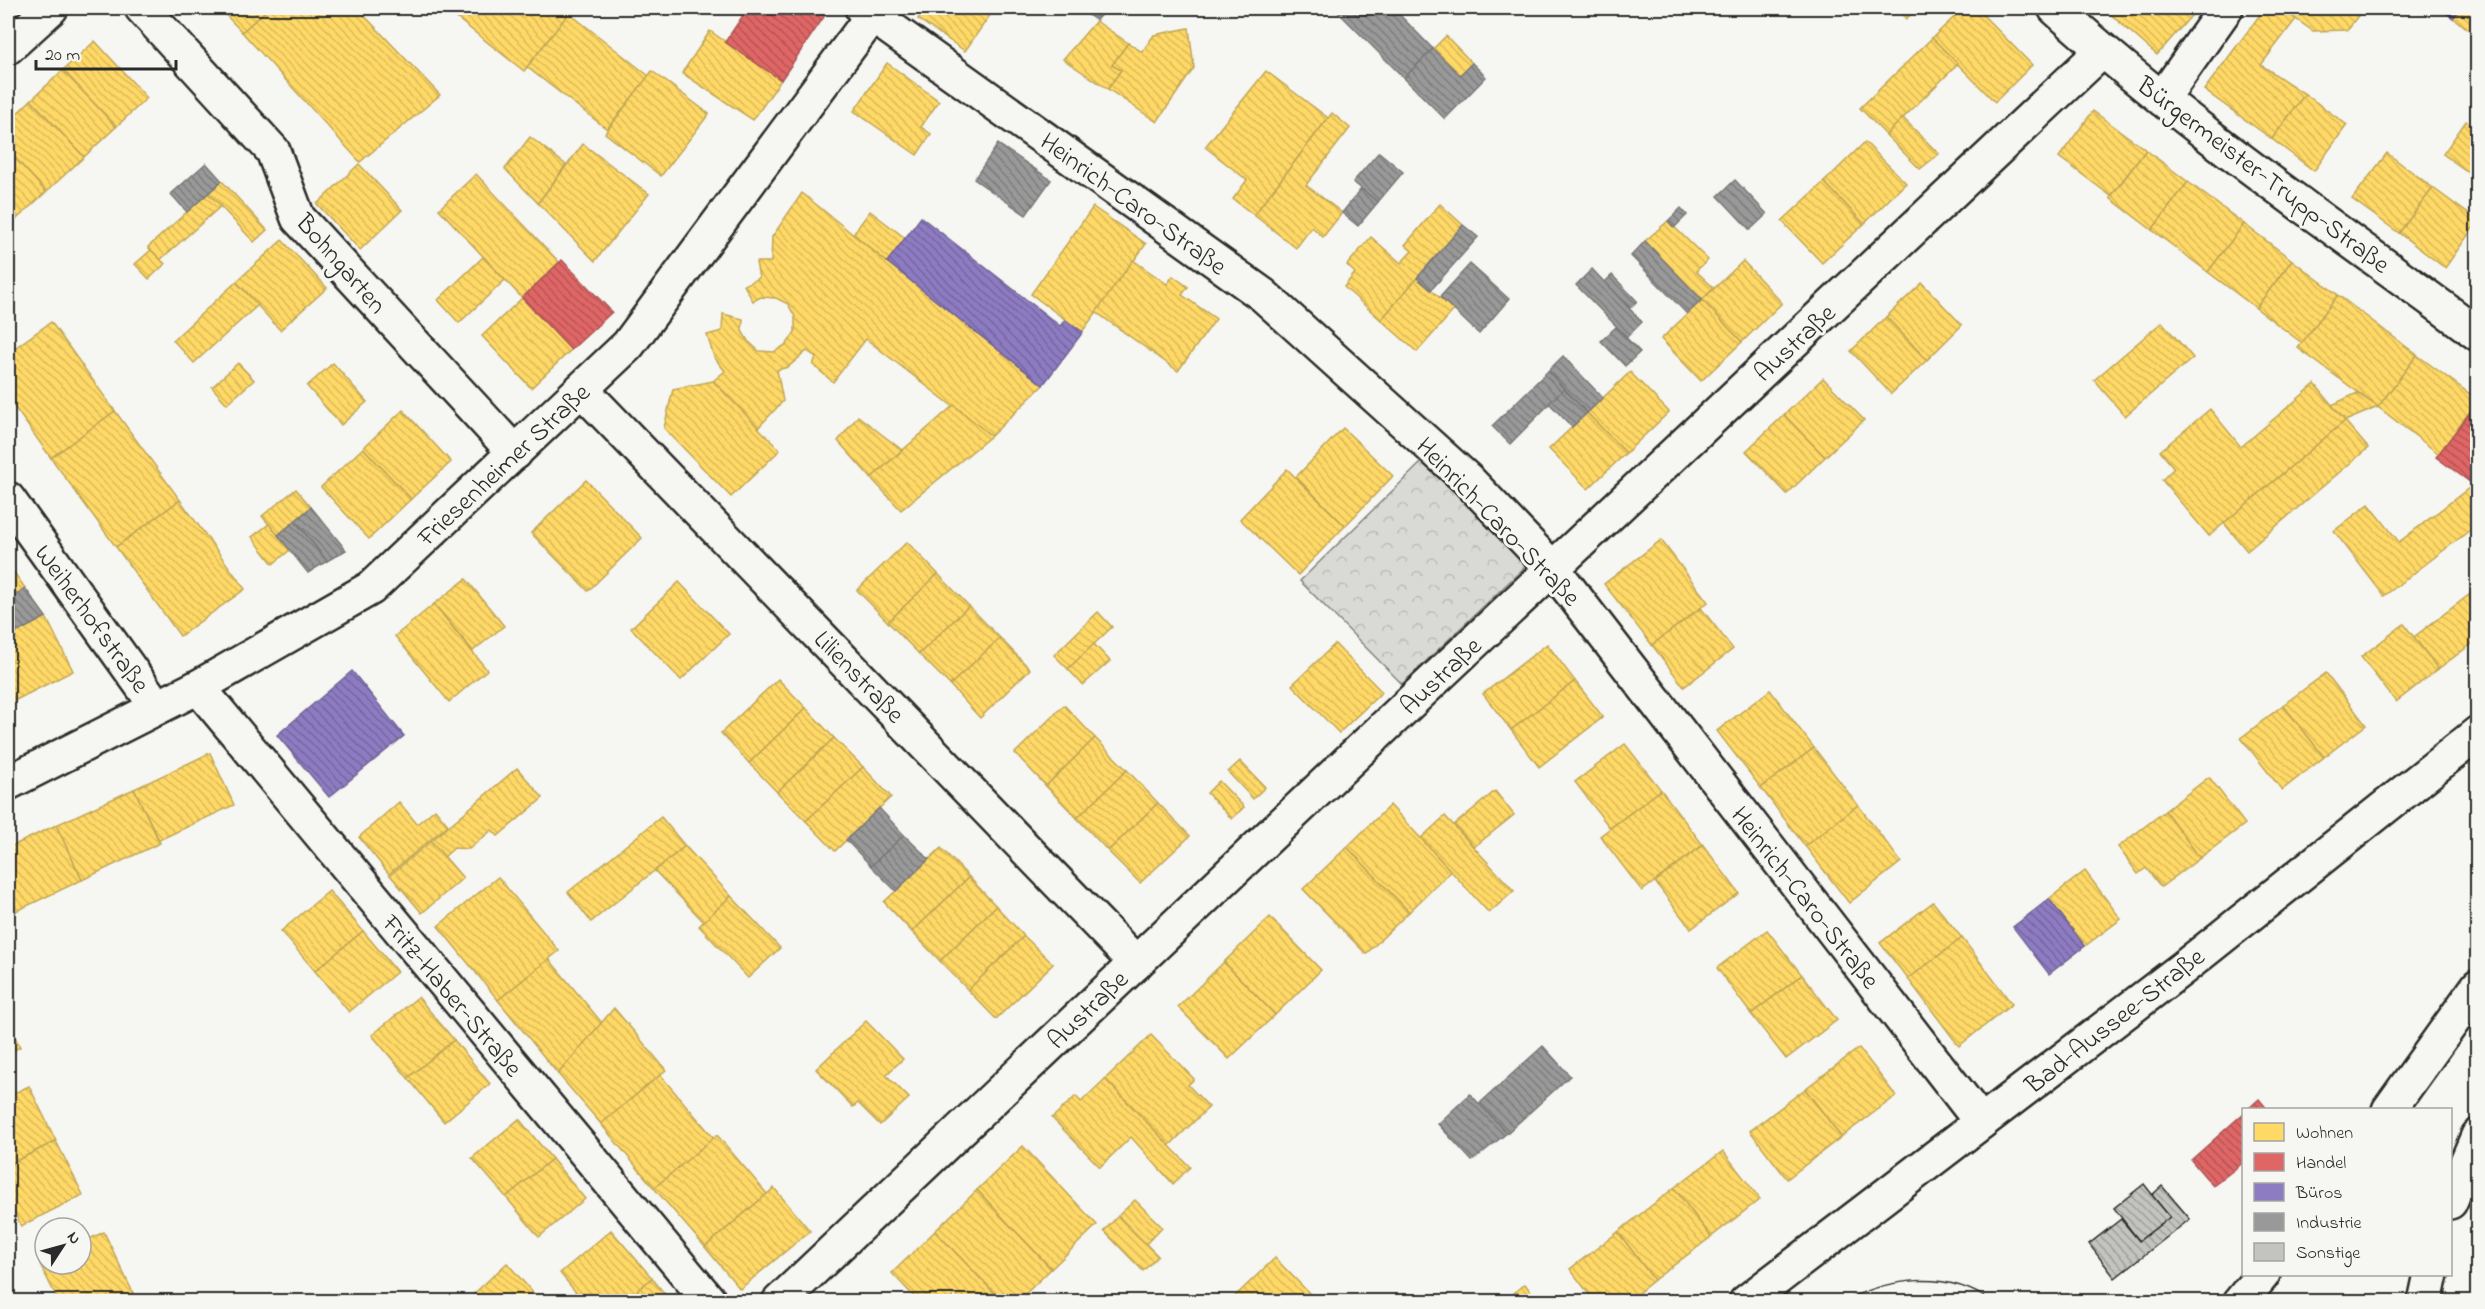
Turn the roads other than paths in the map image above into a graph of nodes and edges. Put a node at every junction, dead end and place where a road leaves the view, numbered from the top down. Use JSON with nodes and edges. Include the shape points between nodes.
{"nodes":[{"id":1,"x":51,"y":8,"type":"edge"},
{"id":2,"x":142,"y":8,"type":"edge"},
{"id":3,"x":2055,"y":8,"type":"edge"},
{"id":4,"x":2226,"y":8,"type":"edge"},
{"id":5,"x":871,"y":10,"type":"edge"},
{"id":6,"x":8,"y":47,"type":"edge"},
{"id":7,"x":2102,"y":51,"type":"junction"},
{"id":8,"x":2162,"y":99,"type":"junction"},
{"id":9,"x":2478,"y":334,"type":"edge"},
{"id":10,"x":582,"y":390,"type":"junction"},
{"id":11,"x":515,"y":453,"type":"junction"},
{"id":12,"x":8,"y":499,"type":"edge"},
{"id":13,"x":1554,"y":570,"type":"junction"},
{"id":14,"x":198,"y":687,"type":"junction"},
{"id":15,"x":158,"y":707,"type":"junction"},
{"id":16,"x":2478,"y":733,"type":"edge"},
{"id":17,"x":8,"y":783,"type":"edge"},
{"id":18,"x":1136,"y":963,"type":"junction"},
{"id":19,"x":2478,"y":986,"type":"edge"},
{"id":20,"x":2390,"y":1108,"type":"edge"},
{"id":21,"x":1981,"y":1122,"type":"junction"},
{"id":22,"x":2478,"y":1136,"type":"edge"},
{"id":23,"x":2452,"y":1200,"type":"edge"},
{"id":24,"x":2262,"y":1276,"type":"edge"},
{"id":25,"x":2431,"y":1276,"type":"edge"},
{"id":26,"x":710,"y":1302,"type":"edge"},
{"id":27,"x":779,"y":1302,"type":"edge"},
{"id":28,"x":1746,"y":1302,"type":"edge"},
{"id":29,"x":2240,"y":1302,"type":"edge"},
{"id":30,"x":2426,"y":1302,"type":"edge"}],
"edges":[{"from":1,"to":6,"type":"main road"},
{"from":2,"to":11,"type":"main road","name":"Bohngarten","via":[[273,151],[298,218]]},
{"from":3,"to":7,"type":"main road","name":"Bürgermeister-Trupp-Straße"},
{"from":4,"to":8,"type":"main road"},
{"from":5,"to":10,"type":"main road","name":"Friesenheimer Straße","via":[[628,345]]},
{"from":5,"to":13,"type":"main road","name":"Heinrich-Caro-Straße","via":[[1263,295],[1468,480]]},
{"from":7,"to":8,"type":"main road","name":"Bürgermeister-Trupp-Straße"},
{"from":7,"to":13,"type":"main road","name":"Austraße"},
{"from":8,"to":9,"type":"main road","name":"Bürgermeister-Trupp-Straße"},
{"from":10,"to":11,"type":"main road","name":"Friesenheimer Straße"},
{"from":10,"to":18,"type":"main road","name":"Lilienstraße"},
{"from":11,"to":14,"type":"main road","name":"Friesenheimer Straße","via":[[371,588]]},
{"from":12,"to":15,"type":"main road","name":"Weiherhofstraße"},
{"from":13,"to":18,"type":"main road","name":"Austraße"},
{"from":13,"to":21,"type":"main road","name":"Heinrich-Caro-Straße"},
{"from":14,"to":15,"type":"main road","name":"Friesenheimer Straße"},
{"from":14,"to":26,"type":"main road","name":"Fritz-Haber-Straße"},
{"from":15,"to":17,"type":"main road","name":"Friesenheimer Straße"},
{"from":16,"to":21,"type":"main road","name":"Bad-Aussee-Straße","via":[[2183,968]]},
{"from":18,"to":27,"type":"main road","name":"Austraße"},
{"from":19,"to":20,"type":"main road"},
{"from":21,"to":28,"type":"main road","name":"Bad-Aussee-Straße"},
{"from":22,"to":23,"type":"main road"},
{"from":24,"to":29,"type":"main road"},
{"from":25,"to":30,"type":"main road"}]}
